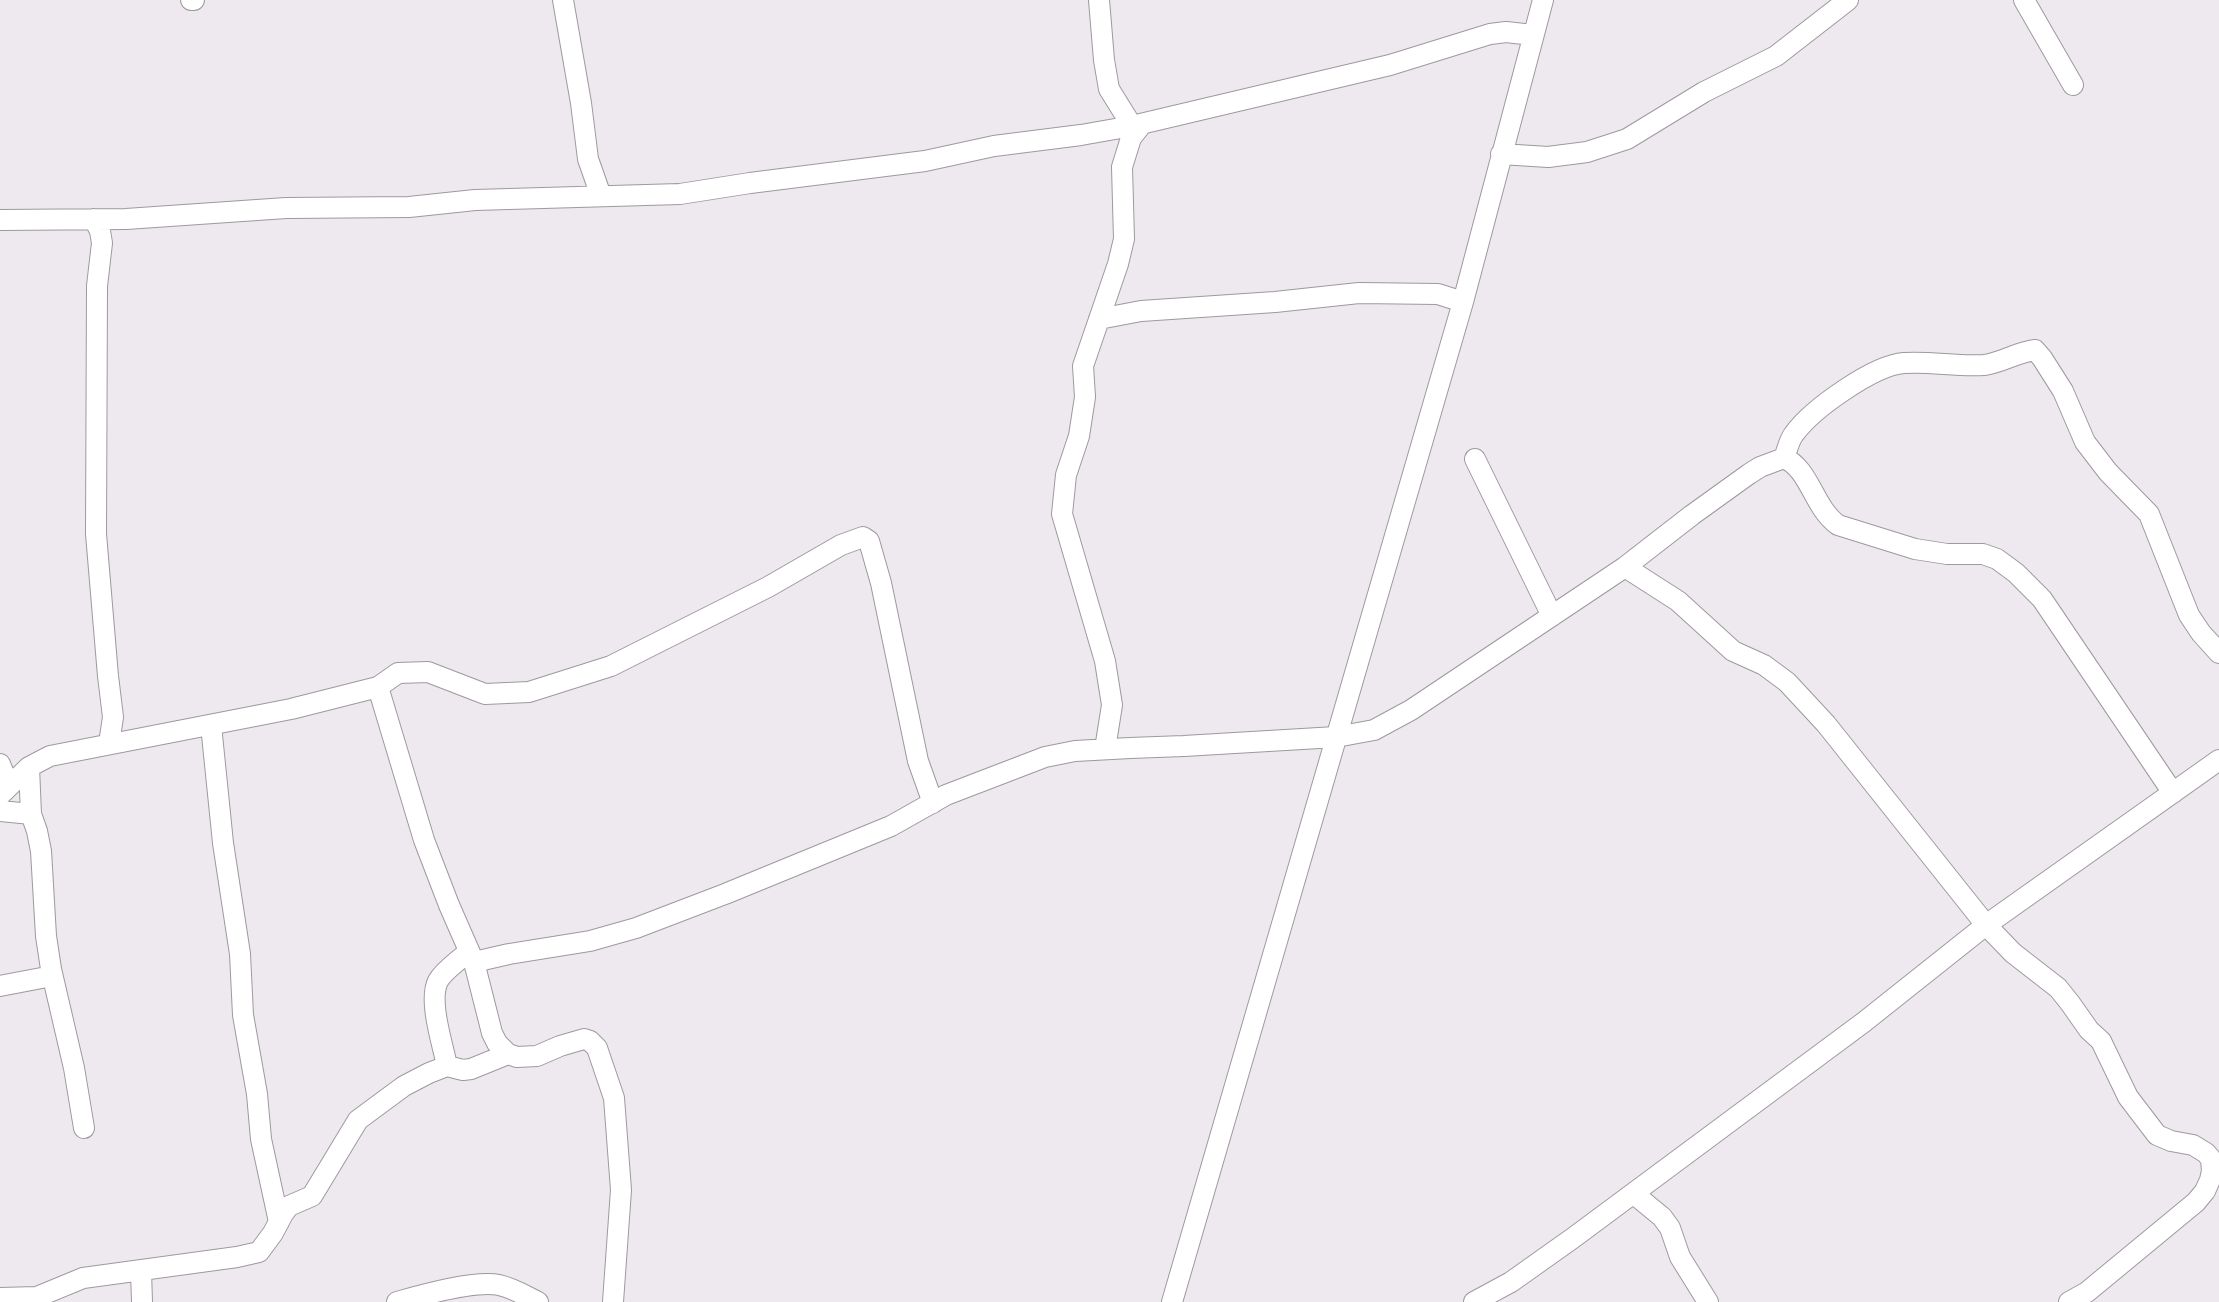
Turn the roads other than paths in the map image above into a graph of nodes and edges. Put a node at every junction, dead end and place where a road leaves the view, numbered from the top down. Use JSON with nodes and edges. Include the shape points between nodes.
{"nodes":[{"id":1,"x":1099,"y":0,"type":"edge"},
{"id":2,"x":1543,"y":0,"type":"edge"},
{"id":3,"x":1848,"y":0,"type":"edge"},
{"id":4,"x":2024,"y":0,"type":"edge"},
{"id":5,"x":562,"y":1,"type":"edge"},
{"id":6,"x":1533,"y":35,"type":"junction"},
{"id":7,"x":2073,"y":85,"type":"dead end"},
{"id":8,"x":1137,"y":125,"type":"junction"},
{"id":9,"x":1501,"y":154,"type":"junction"},
{"id":10,"x":600,"y":196,"type":"junction"},
{"id":11,"x":94,"y":219,"type":"junction"},
{"id":12,"x":0,"y":220,"type":"edge"},
{"id":13,"x":1463,"y":302,"type":"junction"},
{"id":14,"x":1099,"y":319,"type":"junction"},
{"id":15,"x":1784,"y":458,"type":"junction"},
{"id":16,"x":1476,"y":459,"type":"dead end"},
{"id":17,"x":1625,"y":567,"type":"junction"},
{"id":18,"x":1552,"y":616,"type":"junction"},
{"id":19,"x":2219,"y":653,"type":"edge"},
{"id":20,"x":378,"y":687,"type":"junction"},
{"id":21,"x":113,"y":717,"type":"junction"},
{"id":22,"x":211,"y":725,"type":"junction"},
{"id":23,"x":1336,"y":737,"type":"junction"},
{"id":24,"x":136,"y":739,"type":"junction"},
{"id":25,"x":109,"y":744,"type":"junction"},
{"id":26,"x":1105,"y":749,"type":"junction"},
{"id":27,"x":2219,"y":760,"type":"edge"},
{"id":28,"x":0,"y":764,"type":"edge"},
{"id":29,"x":29,"y":767,"type":"junction"},
{"id":30,"x":5,"y":790,"type":"edge"},
{"id":31,"x":2173,"y":793,"type":"junction"},
{"id":32,"x":933,"y":803,"type":"junction"},
{"id":33,"x":0,"y":811,"type":"edge"},
{"id":34,"x":31,"y":814,"type":"junction"},
{"id":35,"x":1986,"y":925,"type":"junction"},
{"id":36,"x":471,"y":956,"type":"junction"},
{"id":37,"x":52,"y":976,"type":"junction"},
{"id":38,"x":0,"y":986,"type":"edge"},
{"id":39,"x":503,"y":1048,"type":"junction"},
{"id":40,"x":447,"y":1066,"type":"junction"},
{"id":41,"x":84,"y":1128,"type":"dead end"},
{"id":42,"x":1634,"y":1194,"type":"junction"},
{"id":43,"x":279,"y":1222,"type":"junction"},
{"id":44,"x":141,"y":1271,"type":"junction"},
{"id":45,"x":0,"y":1298,"type":"edge"},
{"id":46,"x":142,"y":1302,"type":"edge"},
{"id":47,"x":397,"y":1302,"type":"edge"},
{"id":48,"x":538,"y":1302,"type":"edge"},
{"id":49,"x":613,"y":1302,"type":"edge"},
{"id":50,"x":1172,"y":1302,"type":"edge"},
{"id":51,"x":1474,"y":1302,"type":"edge"},
{"id":52,"x":1708,"y":1302,"type":"edge"},
{"id":53,"x":2069,"y":1302,"type":"edge"}],
"edges":[{"from":1,"to":8,"type":"street","via":[[1109,89]]},
{"from":2,"to":6,"type":"street"},
{"from":3,"to":9,"type":"street","via":[[1776,56],[1704,92],[1627,139],[1587,152],[1548,157]]},
{"from":4,"to":7,"type":"street"},
{"from":5,"to":10,"type":"street","via":[[588,159]]},
{"from":6,"to":8,"type":"street","via":[[1490,34],[1390,65]]},
{"from":6,"to":9,"type":"street"},
{"from":8,"to":10,"type":"street","via":[[994,146],[925,161],[750,182],[680,194]]},
{"from":8,"to":14,"type":"street","via":[[1122,167],[1124,239]]},
{"from":9,"to":13,"type":"street"},
{"from":10,"to":11,"type":"street"},
{"from":11,"to":12,"type":"street"},
{"from":11,"to":21,"type":"street","via":[[102,243],[97,286],[96,534]]},
{"from":13,"to":14,"type":"street","via":[[1438,294],[1359,293],[1141,311]]},
{"from":13,"to":23,"type":"street"},
{"from":14,"to":26,"type":"street","via":[[1083,366],[1086,397],[1079,436],[1066,474],[1062,514],[1105,661],[1112,705]]},
{"from":15,"to":17,"type":"street","via":[[1760,467]]},
{"from":15,"to":19,"type":"street","via":[[1793,435],[1808,418],[1833,398],[1886,367],[1902,363],[1987,364],[2035,350],[2062,391],[2085,442],[2108,472],[2149,514],[2190,615]]},
{"from":15,"to":31,"type":"street","via":[[1805,476],[1827,517],[1838,524],[1915,548],[1947,554],[1983,554],[1997,559],[2016,573],[2042,599]]},
{"from":16,"to":18,"type":"street"},
{"from":17,"to":18,"type":"street"},
{"from":17,"to":35,"type":"street","via":[[1678,601],[1733,651],[1764,665],[1787,682],[1826,724]]},
{"from":18,"to":23,"type":"street","via":[[1411,710],[1374,730]]},
{"from":20,"to":22,"type":"street"},
{"from":20,"to":32,"type":"street","via":[[398,673],[428,672],[485,694],[529,692],[611,666],[863,537],[869,542],[881,583],[918,761]]},
{"from":20,"to":36,"type":"street","via":[[424,840]]},
{"from":21,"to":24,"type":"street"},
{"from":21,"to":25,"type":"street"},
{"from":22,"to":24,"type":"street"},
{"from":22,"to":43,"type":"street","via":[[223,843],[240,954],[243,1015],[257,1094],[261,1139]]},
{"from":23,"to":26,"type":"street"},
{"from":23,"to":50,"type":"street"},
{"from":24,"to":25,"type":"street"},
{"from":25,"to":29,"type":"street","via":[[50,756]]},
{"from":26,"to":32,"type":"street","via":[[1045,757]]},
{"from":27,"to":31,"type":"street"},
{"from":28,"to":30,"type":"street"},
{"from":29,"to":30,"type":"street"},
{"from":29,"to":34,"type":"street"},
{"from":31,"to":35,"type":"street"},
{"from":32,"to":36,"type":"street","via":[[891,826],[636,928],[590,941],[509,954]]},
{"from":33,"to":34,"type":"street"},
{"from":34,"to":37,"type":"street","via":[[41,851]]},
{"from":35,"to":42,"type":"street","via":[[1864,1022]]},
{"from":35,"to":53,"type":"street","via":[[2013,953],[2058,988],[2101,1041],[2128,1098],[2157,1135],[2193,1145],[2211,1159],[2210,1180],[2196,1202],[2087,1292]]},
{"from":36,"to":39,"type":"street","via":[[492,1033]]},
{"from":36,"to":40,"type":"street","via":[[439,980],[436,987],[434,999]]},
{"from":37,"to":38,"type":"street"},
{"from":37,"to":41,"type":"street","via":[[74,1068]]},
{"from":39,"to":40,"type":"street","via":[[484,1063],[466,1070]]},
{"from":39,"to":49,"type":"street","via":[[524,1058],[584,1039],[597,1048],[614,1098],[620,1181]]},
{"from":40,"to":43,"type":"street","via":[[404,1086],[358,1120],[312,1196],[289,1206]]},
{"from":42,"to":51,"type":"street","via":[[1511,1282]]},
{"from":42,"to":52,"type":"street","via":[[1662,1217],[1670,1228],[1680,1256]]},
{"from":43,"to":44,"type":"street","via":[[258,1252]]},
{"from":44,"to":45,"type":"street","via":[[84,1278],[37,1298]]},
{"from":44,"to":46,"type":"street"},
{"from":47,"to":48,"type":"street","via":[[438,1291],[486,1284],[506,1287]]}]}
